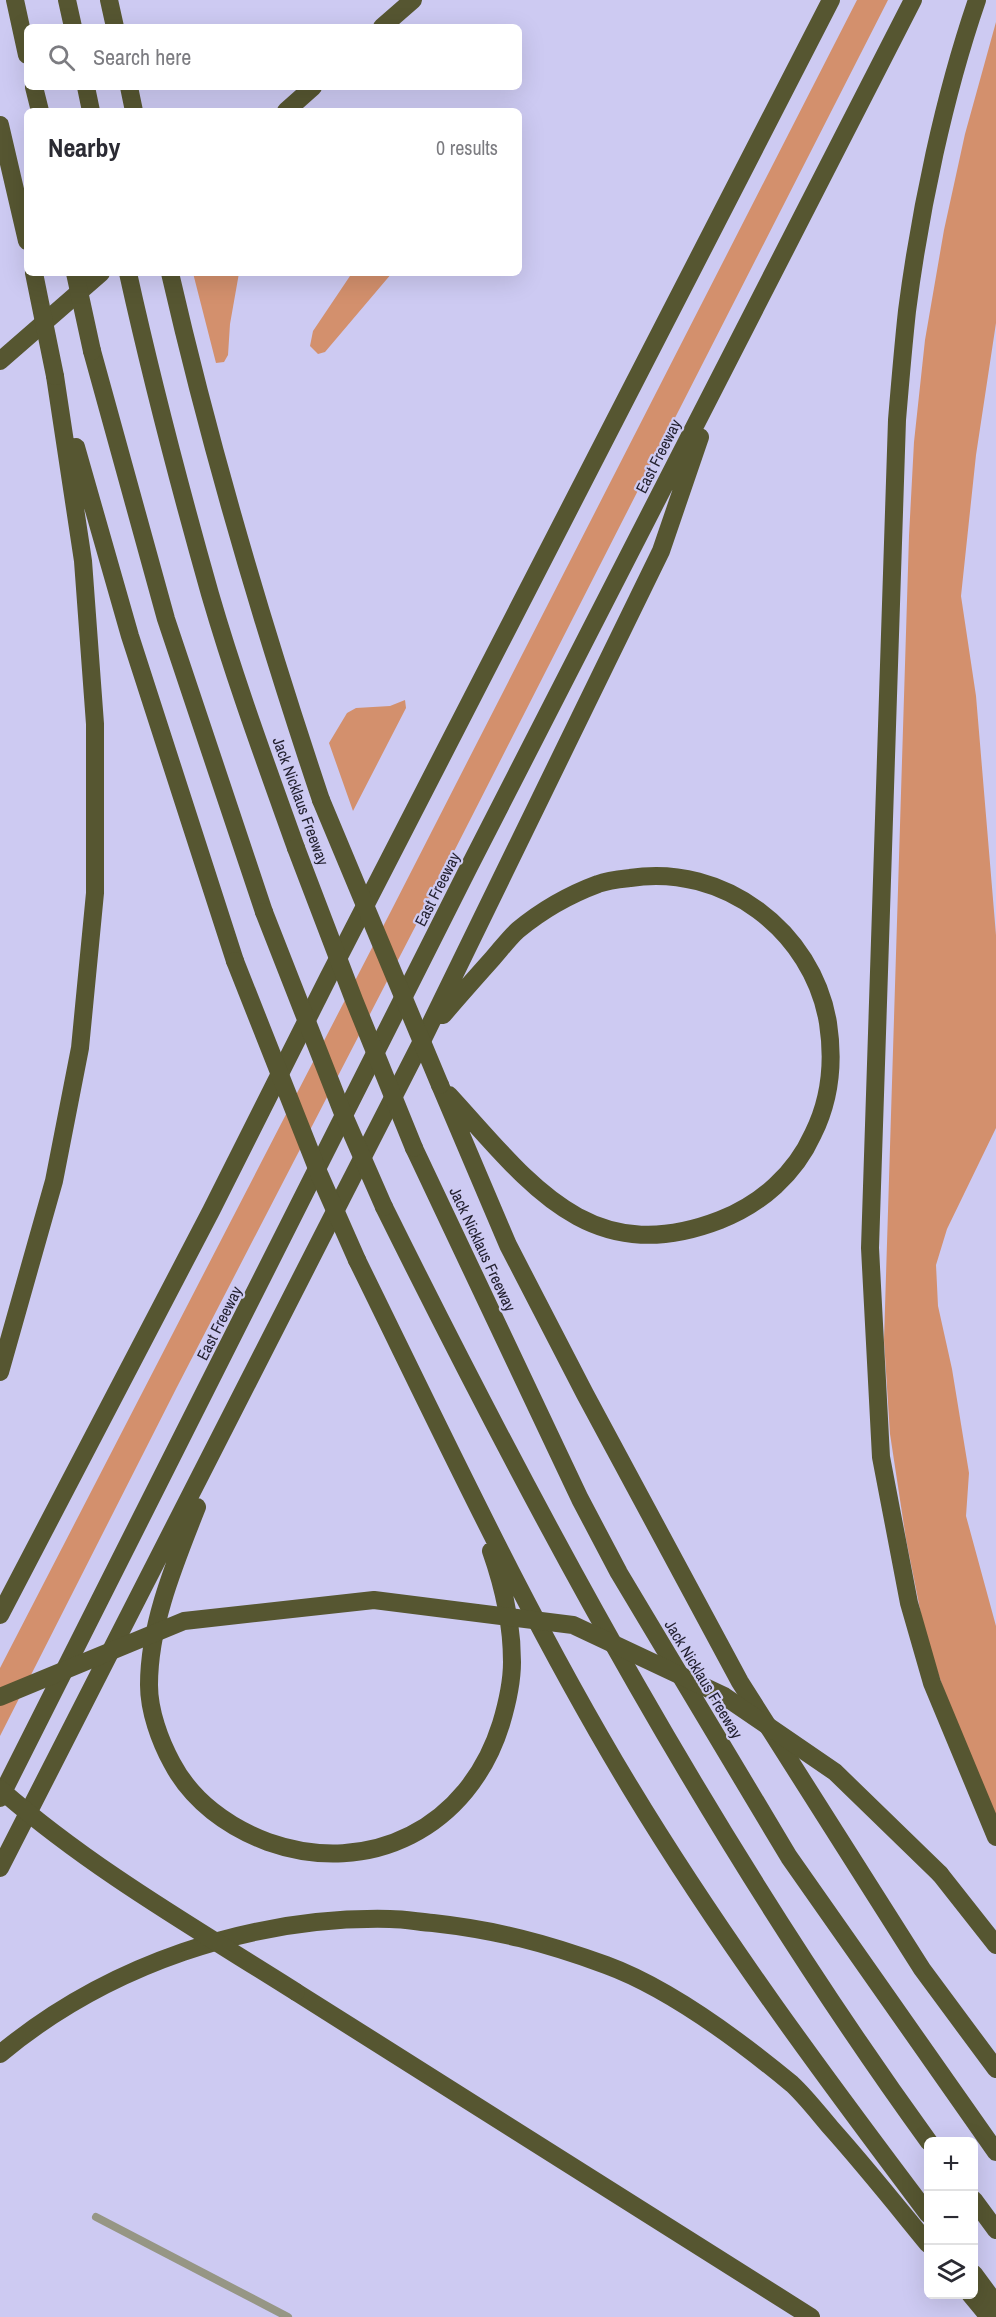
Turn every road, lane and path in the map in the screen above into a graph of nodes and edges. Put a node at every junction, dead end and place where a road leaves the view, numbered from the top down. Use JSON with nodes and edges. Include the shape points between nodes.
{"nodes":[{"id":1,"x":15,"y":0,"type":"edge"},
{"id":2,"x":67,"y":0,"type":"edge"},
{"id":3,"x":109,"y":0,"type":"edge"},
{"id":4,"x":413,"y":0,"type":"edge"},
{"id":5,"x":831,"y":0,"type":"edge"},
{"id":6,"x":914,"y":0,"type":"edge"},
{"id":7,"x":977,"y":0,"type":"edge"},
{"id":8,"x":72,"y":24,"type":"edge"},
{"id":9,"x":114,"y":24,"type":"edge"},
{"id":10,"x":385,"y":24,"type":"edge"},
{"id":11,"x":24,"y":41,"type":"edge"},
{"id":12,"x":35,"y":90,"type":"edge"},
{"id":13,"x":87,"y":90,"type":"edge"},
{"id":14,"x":130,"y":90,"type":"edge"},
{"id":15,"x":310,"y":90,"type":"edge"},
{"id":16,"x":39,"y":108,"type":"edge"},
{"id":17,"x":90,"y":108,"type":"edge"},
{"id":18,"x":133,"y":108,"type":"edge"},
{"id":19,"x":289,"y":108,"type":"edge"},
{"id":20,"x":0,"y":125,"type":"edge"},
{"id":21,"x":24,"y":228,"type":"edge"},
{"id":22,"x":35,"y":276,"type":"edge"},
{"id":23,"x":76,"y":276,"type":"edge"},
{"id":24,"x":98,"y":276,"type":"edge"},
{"id":25,"x":129,"y":276,"type":"edge"},
{"id":26,"x":172,"y":278,"type":"edge"},
{"id":27,"x":0,"y":361,"type":"edge"},
{"id":28,"x":55,"y":376,"type":"junction"},
{"id":29,"x":719,"y":380,"type":"junction"},
{"id":30,"x":424,"y":1037,"type":"junction"},
{"id":31,"x":440,"y":1085,"type":"junction"},
{"id":32,"x":0,"y":1372,"type":"edge"},
{"id":33,"x":231,"y":1418,"type":"junction"},
{"id":34,"x":468,"y":1485,"type":"junction"},
{"id":35,"x":0,"y":1615,"type":"edge"},
{"id":36,"x":0,"y":1697,"type":"edge"},
{"id":37,"x":0,"y":1789,"type":"edge"},
{"id":38,"x":0,"y":1798,"type":"edge"},
{"id":39,"x":996,"y":1837,"type":"edge"},
{"id":40,"x":0,"y":1868,"type":"edge"},
{"id":41,"x":996,"y":1945,"type":"edge"},
{"id":42,"x":0,"y":2054,"type":"edge"},
{"id":43,"x":996,"y":2069,"type":"edge"},
{"id":44,"x":926,"y":2137,"type":"edge"},
{"id":45,"x":996,"y":2152,"type":"edge"},
{"id":46,"x":978,"y":2205,"type":"edge"},
{"id":47,"x":924,"y":2209,"type":"edge"},
{"id":48,"x":96,"y":2217,"type":"dead end"},
{"id":49,"x":996,"y":2230,"type":"edge"},
{"id":50,"x":924,"y":2239,"type":"edge"},
{"id":51,"x":978,"y":2279,"type":"edge"},
{"id":52,"x":973,"y":2299,"type":"edge"},
{"id":53,"x":996,"y":2304,"type":"edge"},
{"id":54,"x":288,"y":2317,"type":"edge"},
{"id":55,"x":812,"y":2317,"type":"edge"},
{"id":56,"x":989,"y":2317,"type":"edge"}],
"edges":[{"from":1,"to":11,"type":"highway"},
{"from":2,"to":8,"type":"highway"},
{"from":3,"to":9,"type":"highway"},
{"from":4,"to":10,"type":"highway"},
{"from":5,"to":35,"type":"highway"},
{"from":6,"to":29,"type":"highway","name":"East Freeway"},
{"from":7,"to":39,"type":"highway","via":[[946,108],[915,255],[897,420],[870,1248],[881,1457],[909,1603],[932,1683]]},
{"from":12,"to":16,"type":"highway"},
{"from":13,"to":17,"type":"highway"},
{"from":14,"to":18,"type":"highway"},
{"from":15,"to":19,"type":"highway"},
{"from":20,"to":21,"type":"highway"},
{"from":22,"to":28,"type":"highway","bridge":true},
{"from":23,"to":44,"type":"highway","bridge":true,"via":[[92,351],[166,619],[264,912],[384,1207],[588,1601],[758,1887]]},
{"from":24,"to":27,"type":"highway"},
{"from":25,"to":45,"type":"highway","name":"Jack Nicklaus Freeway","bridge":true,"via":[[211,595],[252,722],[296,848],[414,1148],[575,1490],[619,1573],[789,1857]]},
{"from":26,"to":31,"type":"highway","bridge":true,"via":[[236,529],[291,711],[321,800]]},
{"from":28,"to":32,"type":"highway","via":[[83,561],[95,724],[94,893],[78,1060],[54,1181]]},
{"from":28,"to":34,"type":"highway","bridge":true,"via":[[130,636],[236,960],[357,1260]]},
{"from":29,"to":30,"type":"highway","via":[[661,551]]},
{"from":29,"to":38,"type":"highway","name":"East Freeway"},
{"from":30,"to":31,"type":"highway","via":[[517,931],[546,910],[599,884],[643,876],[705,883],[736,896],[771,920],[795,947],[816,981],[831,1040],[828,1093],[819,1122],[800,1159],[766,1194],[745,1209],[675,1234],[624,1233],[602,1228],[564,1209],[525,1180]]},
{"from":30,"to":33,"type":"highway"},
{"from":31,"to":43,"type":"highway","via":[[508,1245],[740,1682],[922,1969]]},
{"from":33,"to":34,"type":"highway","via":[[158,1618],[149,1686],[160,1736],[188,1788],[234,1826],[279,1846],[347,1853],[390,1845],[439,1818],[455,1804],[485,1762],[504,1715],[512,1662],[498,1570]]},
{"from":33,"to":40,"type":"highway"},
{"from":34,"to":47,"type":"highway","via":[[545,1637],[670,1854],[810,2058]]},
{"from":36,"to":41,"type":"highway","bridge":true,"via":[[184,1621],[374,1600],[573,1625],[724,1696],[836,1772],[940,1874]]},
{"from":37,"to":55,"type":"highway","bridge":true,"via":[[73,1847],[179,1918]]},
{"from":42,"to":50,"type":"highway","via":[[51,2016],[103,1985],[154,1962],[218,1942],[335,1921],[392,1919],[484,1929],[530,1939],[608,1965],[675,1999],[740,2043],[794,2086]]},
{"from":46,"to":49,"type":"highway"},
{"from":48,"to":54,"type":"lane"},
{"from":51,"to":53,"type":"highway"},
{"from":52,"to":56,"type":"highway"}]}
